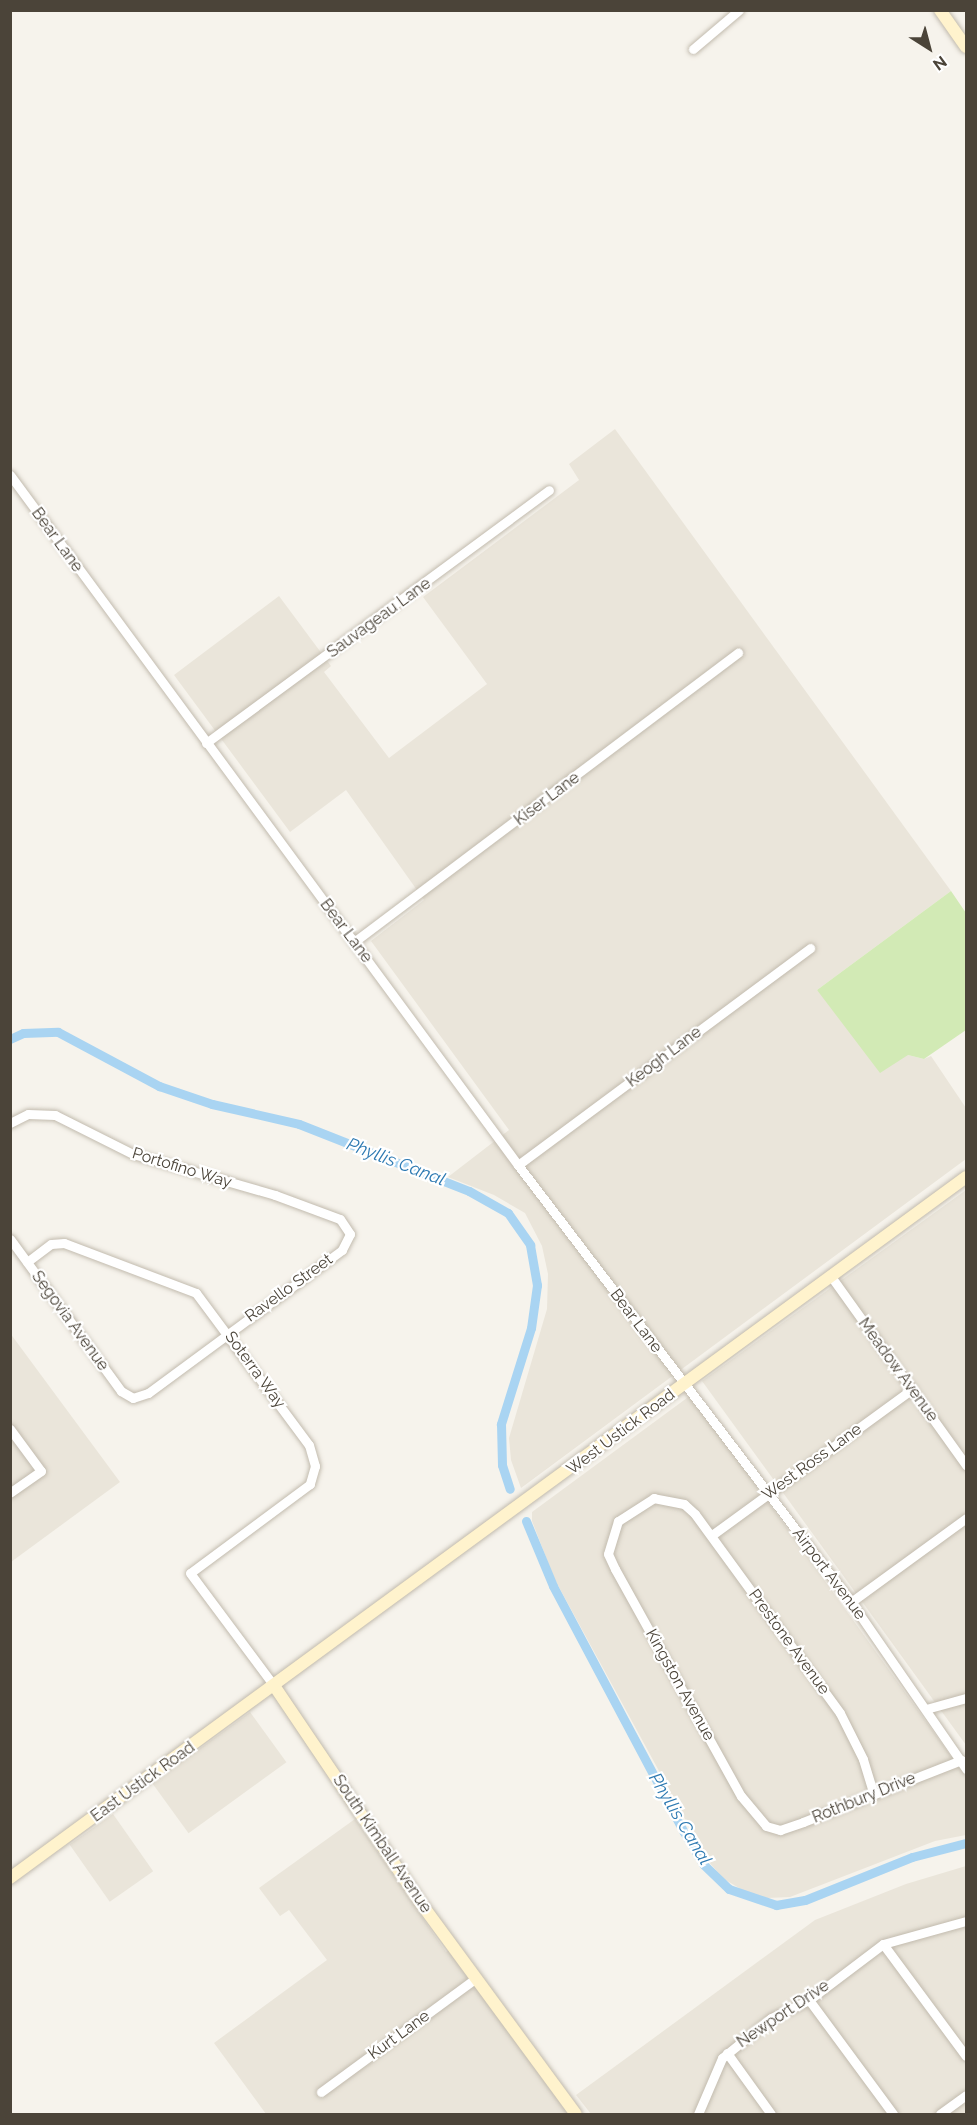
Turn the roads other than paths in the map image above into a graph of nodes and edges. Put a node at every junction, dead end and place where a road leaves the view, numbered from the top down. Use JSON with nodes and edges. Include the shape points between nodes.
{"nodes":[{"id":1,"x":738,"y":10,"type":"edge"},
{"id":2,"x":940,"y":10,"type":"edge"},
{"id":3,"x":966,"y":47,"type":"edge"},
{"id":4,"x":693,"y":49,"type":"dead end"},
{"id":5,"x":10,"y":475,"type":"edge"},
{"id":6,"x":549,"y":490,"type":"dead end"},
{"id":7,"x":738,"y":653,"type":"dead end"},
{"id":8,"x":206,"y":743,"type":"junction"},
{"id":9,"x":354,"y":942,"type":"junction"},
{"id":10,"x":810,"y":948,"type":"dead end"},
{"id":11,"x":10,"y":1123,"type":"edge"},
{"id":12,"x":518,"y":1165,"type":"junction"},
{"id":13,"x":966,"y":1177,"type":"edge"},
{"id":14,"x":350,"y":1234,"type":"joint"},
{"id":15,"x":10,"y":1239,"type":"edge"},
{"id":16,"x":27,"y":1262,"type":"junction"},
{"id":17,"x":830,"y":1275,"type":"junction"},
{"id":18,"x":228,"y":1333,"type":"junction"},
{"id":19,"x":684,"y":1384,"type":"junction"},
{"id":20,"x":912,"y":1389,"type":"junction"},
{"id":21,"x":133,"y":1398,"type":"joint"},
{"id":22,"x":10,"y":1430,"type":"edge"},
{"id":23,"x":966,"y":1465,"type":"edge"},
{"id":24,"x":10,"y":1493,"type":"edge"},
{"id":25,"x":768,"y":1494,"type":"junction"},
{"id":26,"x":966,"y":1518,"type":"edge"},
{"id":27,"x":712,"y":1535,"type":"junction"},
{"id":28,"x":610,"y":1538,"type":"joint"},
{"id":29,"x":190,"y":1573,"type":"joint"},
{"id":30,"x":850,"y":1602,"type":"junction"},
{"id":31,"x":275,"y":1687,"type":"junction"},
{"id":32,"x":966,"y":1698,"type":"edge"},
{"id":33,"x":926,"y":1709,"type":"junction"},
{"id":34,"x":964,"y":1764,"type":"edge"},
{"id":35,"x":873,"y":1792,"type":"junction"},
{"id":36,"x":766,"y":1826,"type":"joint"},
{"id":37,"x":10,"y":1878,"type":"edge"},
{"id":38,"x":966,"y":1921,"type":"edge"},
{"id":39,"x":883,"y":1944,"type":"junction"},
{"id":40,"x":476,"y":1978,"type":"junction"},
{"id":41,"x":809,"y":2000,"type":"junction"},
{"id":42,"x":727,"y":2054,"type":"junction"},
{"id":43,"x":966,"y":2056,"type":"edge"},
{"id":44,"x":321,"y":2092,"type":"dead end"},
{"id":45,"x":966,"y":2095,"type":"edge"},
{"id":46,"x":576,"y":2115,"type":"edge"},
{"id":47,"x":698,"y":2115,"type":"edge"},
{"id":48,"x":771,"y":2115,"type":"edge"},
{"id":49,"x":892,"y":2115,"type":"edge"},
{"id":50,"x":940,"y":2115,"type":"edge"}],
"edges":[{"from":1,"to":4,"type":"street"},
{"from":2,"to":3,"type":"main road"},
{"from":5,"to":8,"type":"street","name":"Bear Lane"},
{"from":6,"to":8,"type":"street","name":"Sauvageau Lane"},
{"from":7,"to":9,"type":"street","name":"Kiser Lane"},
{"from":8,"to":9,"type":"street","name":"Bear Lane"},
{"from":9,"to":12,"type":"street","name":"Bear Lane"},
{"from":10,"to":12,"type":"street","name":"Keogh Lane"},
{"from":11,"to":14,"type":"street","name":"Portofino Way","via":[[28,1114],[55,1115],[133,1154],[275,1195],[340,1219]]},
{"from":12,"to":19,"type":"street","name":"Bear Lane"},
{"from":13,"to":17,"type":"main road","name":"West Ustick Road"},
{"from":14,"to":18,"type":"street","name":"Ravello Street","via":[[342,1250]]},
{"from":15,"to":16,"type":"street","name":"Segovia Avenue"},
{"from":16,"to":18,"type":"street","name":"Soterra Way","via":[[51,1244],[64,1243],[95,1258],[185,1287],[205,1303]]},
{"from":16,"to":21,"type":"street","name":"Segovia Avenue","via":[[121,1391]]},
{"from":17,"to":19,"type":"main road","name":"West Ustick Road"},
{"from":17,"to":20,"type":"street","name":"Meadow Avenue"},
{"from":18,"to":21,"type":"street","name":"Ravello Street","via":[[148,1393]]},
{"from":18,"to":29,"type":"street","name":"Soterra Way","via":[[309,1445],[315,1466],[310,1484]]},
{"from":19,"to":25,"type":"street","name":"Airport Avenue"},
{"from":19,"to":31,"type":"main road","name":"West Ustick Road"},
{"from":20,"to":23,"type":"street","name":"Meadow Avenue"},
{"from":20,"to":25,"type":"street","name":"West Ross Lane"},
{"from":22,"to":24,"type":"street","via":[[41,1471]]},
{"from":25,"to":27,"type":"street","name":"West Ross Lane"},
{"from":25,"to":30,"type":"street","name":"Airport Avenue"},
{"from":26,"to":30,"type":"street"},
{"from":27,"to":28,"type":"street","name":"Prestone Avenue","via":[[684,1504],[654,1498],[639,1504],[618,1521]]},
{"from":27,"to":35,"type":"street","name":"Prestone Avenue","via":[[840,1713],[863,1759]]},
{"from":28,"to":36,"type":"street","name":"Kingston Avenue","via":[[608,1554],[615,1569],[741,1796]]},
{"from":29,"to":31,"type":"street","name":"South Kimball Avenue"},
{"from":30,"to":33,"type":"street","name":"Airport Avenue"},
{"from":31,"to":37,"type":"main road","name":"East Ustick Road"},
{"from":31,"to":40,"type":"main road","name":"South Kimball Avenue"},
{"from":32,"to":33,"type":"street"},
{"from":33,"to":34,"type":"street","name":"Airport Avenue"},
{"from":34,"to":35,"type":"street","name":"Rothbury Drive"},
{"from":35,"to":36,"type":"street","name":"Rothbury Drive","via":[[780,1830]]},
{"from":38,"to":39,"type":"street","name":"Newport Drive"},
{"from":39,"to":41,"type":"street","name":"Newport Drive"},
{"from":39,"to":43,"type":"street"},
{"from":40,"to":44,"type":"street","name":"Kurt Lane"},
{"from":40,"to":46,"type":"main road","name":"South Kimball Avenue"},
{"from":41,"to":42,"type":"street","name":"Newport Drive","via":[[771,2018]]},
{"from":41,"to":49,"type":"street"},
{"from":42,"to":47,"type":"street","name":"Newport Drive"},
{"from":42,"to":48,"type":"street"},
{"from":45,"to":50,"type":"street"}]}
